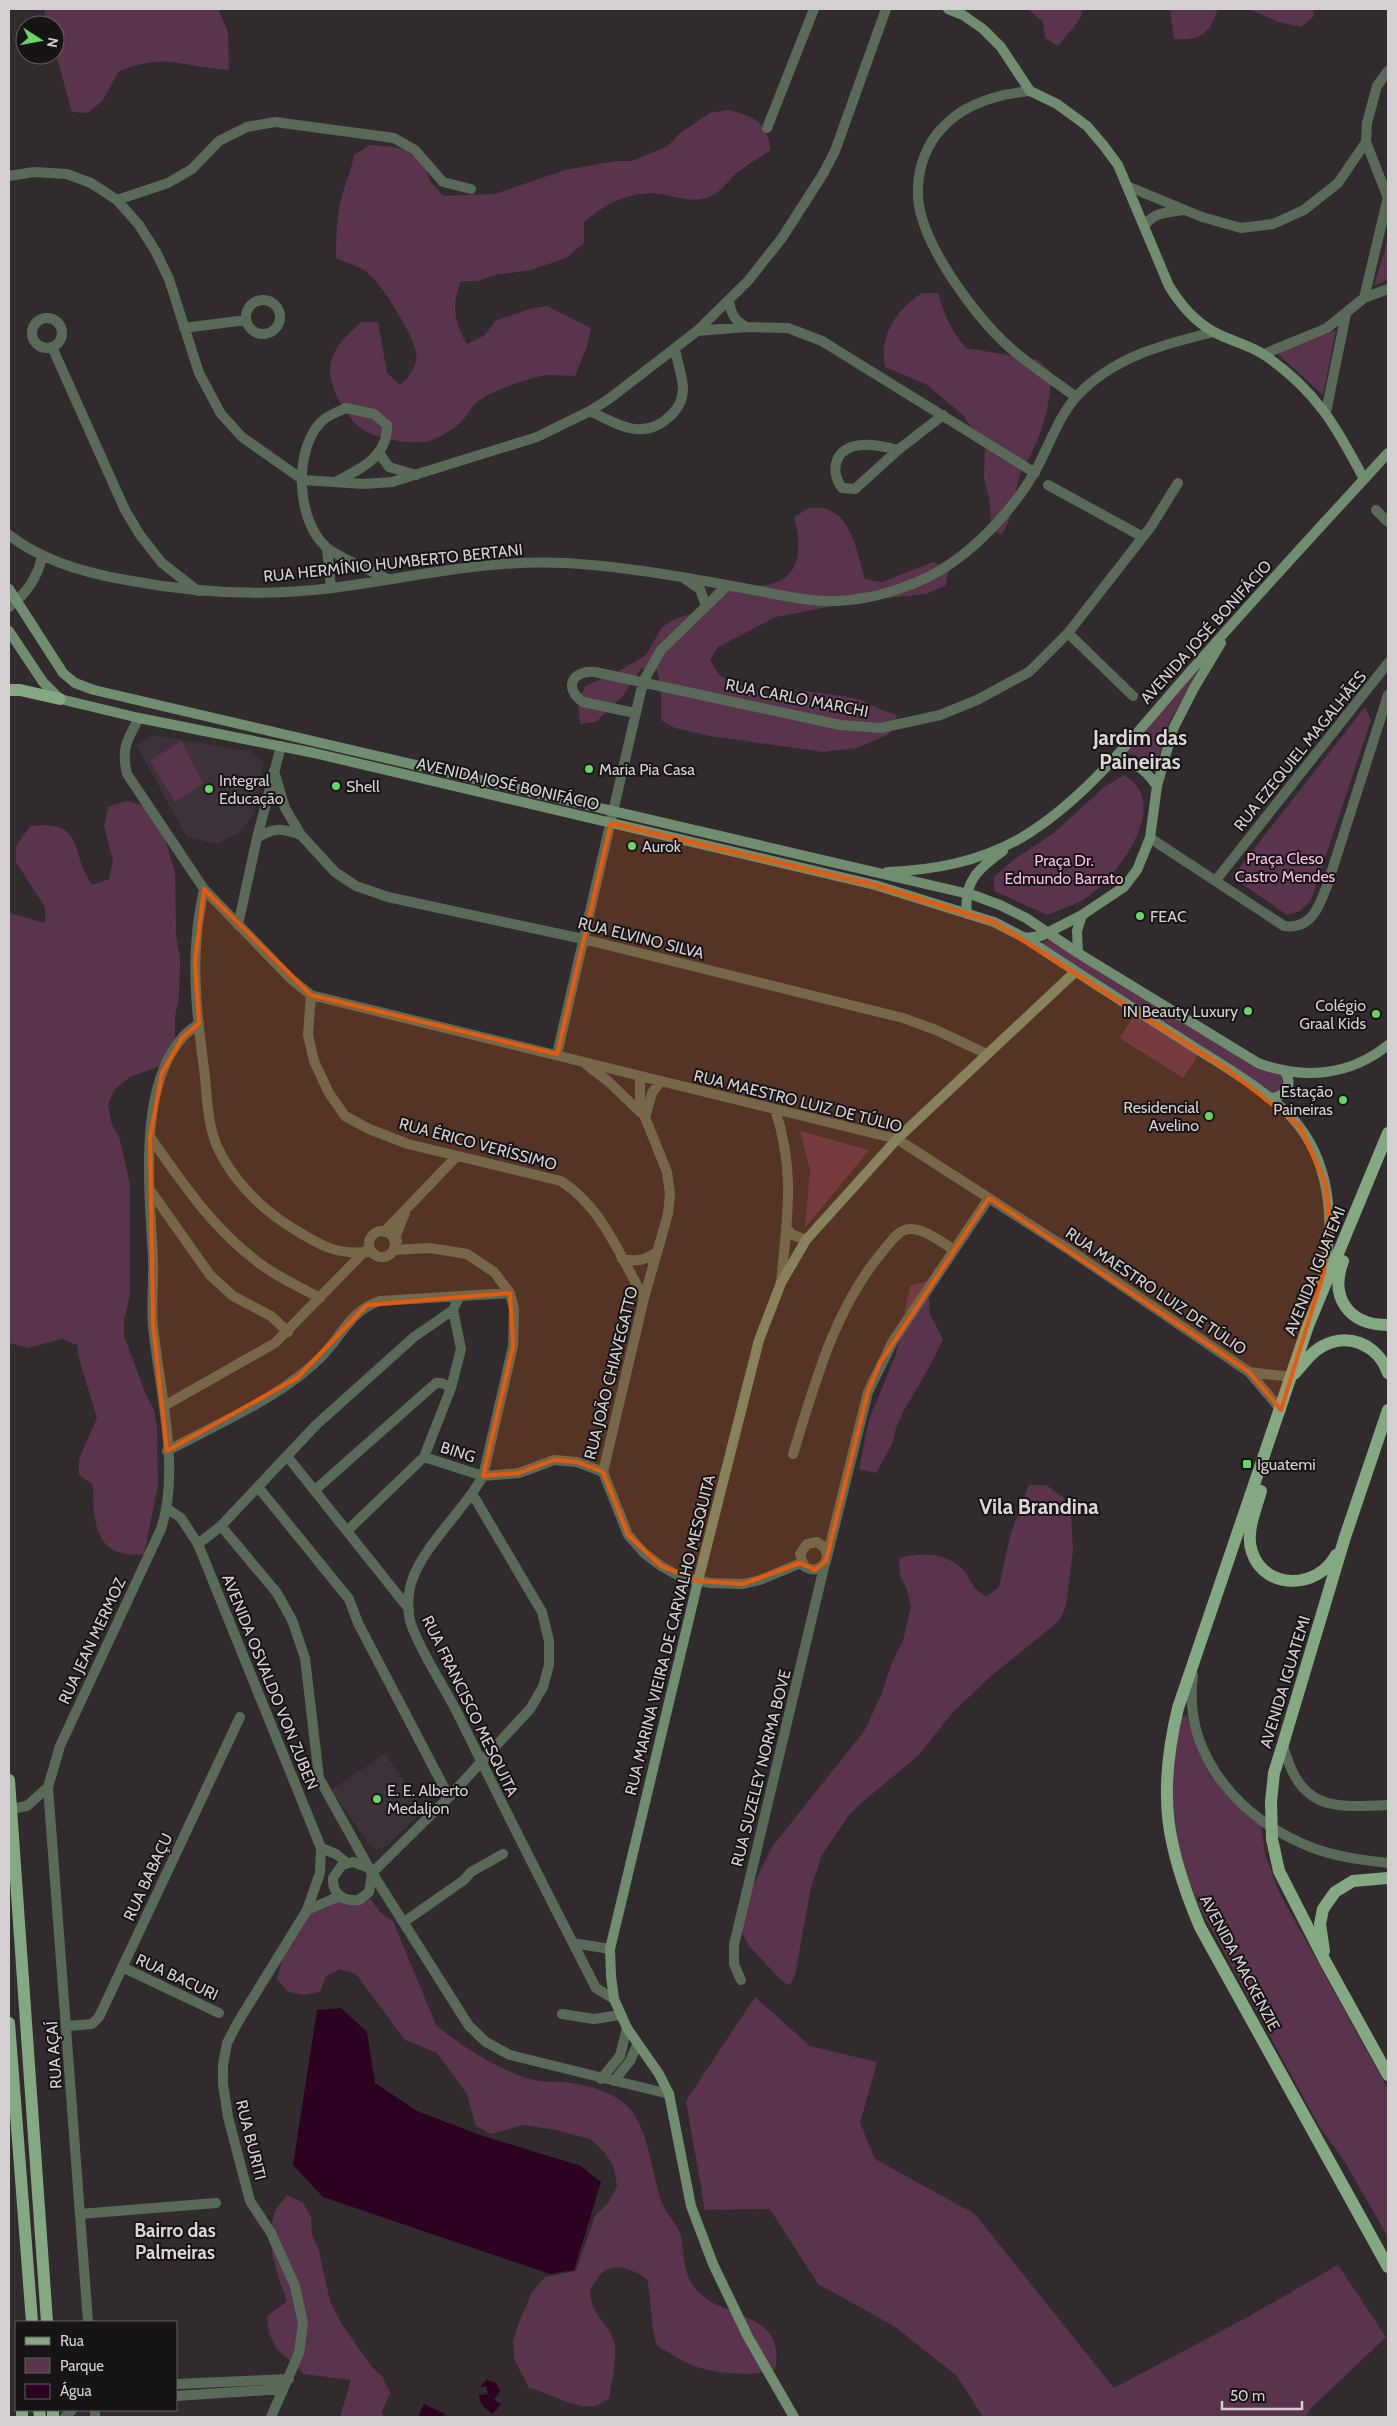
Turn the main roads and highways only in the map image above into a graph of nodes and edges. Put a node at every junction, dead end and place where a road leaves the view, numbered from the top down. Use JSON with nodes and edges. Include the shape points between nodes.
{"nodes":[{"id":1,"x":948,"y":9,"type":"edge"},
{"id":2,"x":1388,"y":453,"type":"edge"},
{"id":3,"x":1364,"y":479,"type":"junction"},
{"id":4,"x":9,"y":589,"type":"edge"},
{"id":5,"x":13,"y":603,"type":"edge"},
{"id":6,"x":1235,"y":620,"type":"junction"},
{"id":7,"x":9,"y":631,"type":"edge"},
{"id":8,"x":9,"y":690,"type":"edge"},
{"id":9,"x":60,"y":699,"type":"junction"},
{"id":10,"x":1109,"y":763,"type":"junction"},
{"id":11,"x":1157,"y":786,"type":"junction"},
{"id":12,"x":1020,"y":838,"type":"junction"},
{"id":13,"x":870,"y":873,"type":"junction"},
{"id":14,"x":966,"y":893,"type":"junction"},
{"id":15,"x":967,"y":914,"type":"junction"},
{"id":16,"x":1082,"y":915,"type":"junction"},
{"id":17,"x":1048,"y":932,"type":"junction"},
{"id":18,"x":1025,"y":938,"type":"junction"},
{"id":19,"x":1078,"y":954,"type":"junction"},
{"id":20,"x":1075,"y":972,"type":"junction"},
{"id":21,"x":1388,"y":1045,"type":"edge"},
{"id":22,"x":1285,"y":1072,"type":"junction"},
{"id":23,"x":1268,"y":1098,"type":"junction"},
{"id":24,"x":1388,"y":1133,"type":"edge"},
{"id":25,"x":1383,"y":1150,"type":"junction"},
{"id":26,"x":1388,"y":1325,"type":"edge"},
{"id":27,"x":1308,"y":1326,"type":"junction"},
{"id":28,"x":1388,"y":1373,"type":"edge"},
{"id":29,"x":1292,"y":1377,"type":"junction"},
{"id":30,"x":1388,"y":1409,"type":"edge"},
{"id":31,"x":1265,"y":1457,"type":"junction"},
{"id":32,"x":1345,"y":1537,"type":"junction"},
{"id":33,"x":1198,"y":1649,"type":"joint"},
{"id":34,"x":9,"y":1780,"type":"edge"},
{"id":35,"x":1388,"y":1878,"type":"edge"},
{"id":36,"x":1325,"y":1961,"type":"junction"},
{"id":37,"x":9,"y":2023,"type":"edge"},
{"id":38,"x":1388,"y":2074,"type":"edge"},
{"id":39,"x":1384,"y":2256,"type":"edge"},
{"id":40,"x":1388,"y":2267,"type":"edge"},
{"id":41,"x":32,"y":2321,"type":"edge"},
{"id":42,"x":46,"y":2321,"type":"edge"},
{"id":43,"x":794,"y":2417,"type":"edge"}],
"edges":[{"from":1,"to":3,"type":"main road","via":[[983,29],[1001,47],[1030,91],[1057,104],[1087,126],[1118,165],[1177,298],[1194,318],[1214,332],[1264,354],[1309,392],[1326,412]]},
{"from":2,"to":3,"type":"main road","name":"AVENIDA JOSÉ BONIFÁCIO"},
{"from":3,"to":6,"type":"main road","name":"AVENIDA JOSÉ BONIFÁCIO"},
{"from":4,"to":5,"type":"main road","name":"AVENIDA JOSÉ BONIFÁCIO"},
{"from":5,"to":13,"type":"main road","name":"AVENIDA JOSÉ BONIFÁCIO","via":[[64,673],[76,683],[94,690]]},
{"from":6,"to":10,"type":"main road","name":"AVENIDA JOSÉ BONIFÁCIO"},
{"from":6,"to":11,"type":"main road","via":[[1194,688],[1174,729]]},
{"from":7,"to":9,"type":"main road","via":[[39,676]]},
{"from":8,"to":9,"type":"main road"},
{"from":9,"to":15,"type":"main road","name":"AVENIDA JOSÉ BONIFÁCIO","via":[[281,746],[875,885]]},
{"from":10,"to":11,"type":"main road","via":[[1136,765],[1145,770]]},
{"from":10,"to":12,"type":"main road","name":"AVENIDA JOSÉ BONIFÁCIO","via":[[1048,819]]},
{"from":11,"to":16,"type":"main road","via":[[1150,838],[1137,870],[1124,887]]},
{"from":12,"to":13,"type":"main road","name":"AVENIDA JOSÉ BONIFÁCIO","via":[[974,859],[919,870]]},
{"from":12,"to":14,"type":"main road","via":[[983,866],[973,877]]},
{"from":13,"to":14,"type":"main road","name":"AVENIDA JOSÉ BONIFÁCIO"},
{"from":14,"to":15,"type":"main road"},
{"from":14,"to":17,"type":"main road","name":"AVENIDA JOSÉ BONIFÁCIO","via":[[1000,905]]},
{"from":15,"to":18,"type":"main road","name":"AVENIDA JOSÉ BONIFÁCIO","via":[[994,922]]},
{"from":16,"to":17,"type":"main road"},
{"from":16,"to":19,"type":"main road","via":[[1077,931]]},
{"from":17,"to":18,"type":"main road"},
{"from":17,"to":19,"type":"main road","name":"AVENIDA JOSÉ BONIFÁCIO"},
{"from":18,"to":20,"type":"main road","name":"AVENIDA JOSÉ BONIFÁCIO"},
{"from":19,"to":22,"type":"main road","name":"AVENIDA JOSÉ BONIFÁCIO","via":[[1258,1063]]},
{"from":20,"to":23,"type":"main road","name":"AVENIDA JOSÉ BONIFÁCIO"},
{"from":20,"to":43,"type":"main road","name":"RUA MARINA VIEIRA DE CARVALHO MESQUITA","via":[[897,1139],[806,1240],[781,1283],[759,1340],[610,1949],[614,1999],[626,2028],[659,2074],[669,2094],[691,2206],[713,2264],[748,2337]]},
{"from":21,"to":22,"type":"main road","name":"AVENIDA JOSÉ BONIFÁCIO","via":[[1378,1054],[1329,1072]]},
{"from":22,"to":23,"type":"main road","via":[[1289,1087],[1285,1094]]},
{"from":23,"to":27,"type":"main road","name":"AVENIDA JOSÉ BONIFÁCIO","via":[[1300,1126],[1312,1146],[1326,1184],[1330,1224],[1324,1272]]},
{"from":24,"to":25,"type":"main road","name":"AVENIDA IGUATEMI"},
{"from":25,"to":26,"type":"main road","via":[[1341,1267],[1338,1287],[1341,1300],[1351,1314],[1370,1324]]},
{"from":25,"to":27,"type":"main road","name":"AVENIDA IGUATEMI"},
{"from":27,"to":29,"type":"main road","name":"AVENIDA IGUATEMI"},
{"from":28,"to":29,"type":"main road","via":[[1378,1355],[1369,1347],[1346,1339],[1318,1349]]},
{"from":29,"to":31,"type":"main road","name":"AVENIDA IGUATEMI"},
{"from":30,"to":32,"type":"main road","name":"AVENIDA IGUATEMI"},
{"from":31,"to":32,"type":"main road","via":[[1265,1477],[1250,1541],[1252,1552],[1264,1569],[1288,1580],[1303,1581],[1318,1576],[1331,1564]]},
{"from":31,"to":33,"type":"main road","name":"AVENIDA IGUATEMI"},
{"from":32,"to":36,"type":"main road","name":"AVENIDA IGUATEMI","bridge":true,"via":[[1282,1744],[1271,1802],[1272,1839],[1279,1871]]},
{"from":33,"to":39,"type":"main road","name":"AVENIDA MACKENZIE","via":[[1178,1708],[1166,1765],[1168,1824],[1181,1881],[1200,1927]]},
{"from":34,"to":42,"type":"main road"},
{"from":35,"to":36,"type":"main road","via":[[1353,1881],[1335,1892],[1324,1909],[1320,1924]]},
{"from":36,"to":38,"type":"main road"},
{"from":37,"to":41,"type":"main road"},
{"from":39,"to":40,"type":"main road","name":"AVENIDA MACKENZIE"}]}
